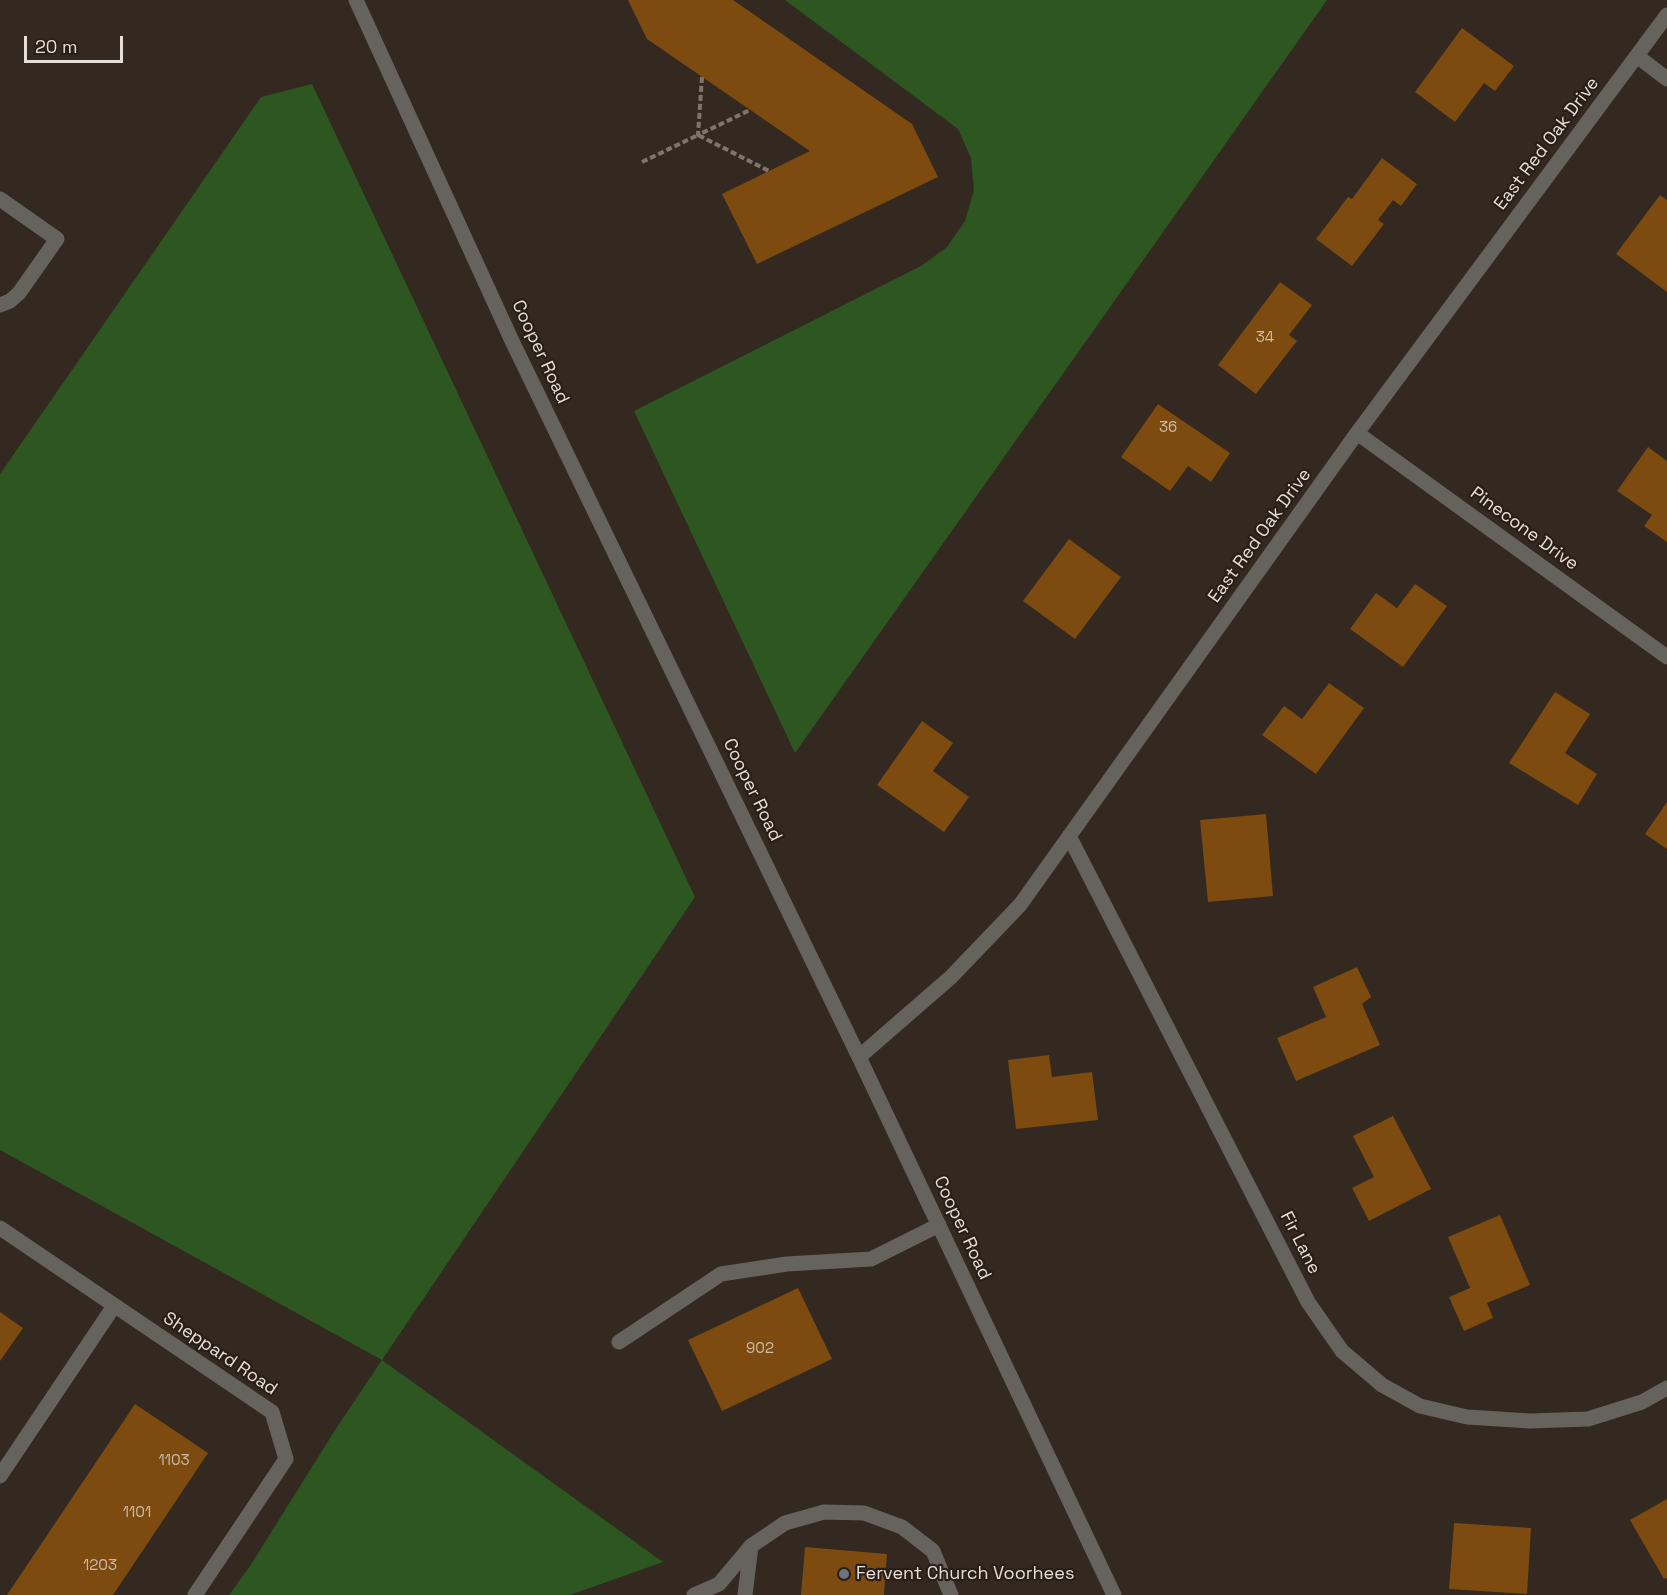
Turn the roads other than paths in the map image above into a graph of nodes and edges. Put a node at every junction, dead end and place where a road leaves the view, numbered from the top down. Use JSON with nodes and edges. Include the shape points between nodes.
{"nodes":[{"id":1,"x":356,"y":0,"type":"edge"},
{"id":2,"x":1667,"y":15,"type":"edge"},
{"id":3,"x":1636,"y":56,"type":"junction"},
{"id":4,"x":1667,"y":79,"type":"edge"},
{"id":5,"x":0,"y":199,"type":"edge"},
{"id":6,"x":0,"y":305,"type":"edge"},
{"id":7,"x":1358,"y":433,"type":"junction"},
{"id":8,"x":1667,"y":657,"type":"edge"},
{"id":9,"x":1070,"y":836,"type":"junction"},
{"id":10,"x":860,"y":1057,"type":"junction"},
{"id":11,"x":939,"y":1225,"type":"junction"},
{"id":12,"x":0,"y":1228,"type":"edge"},
{"id":13,"x":114,"y":1306,"type":"junction"},
{"id":14,"x":619,"y":1342,"type":"dead end"},
{"id":15,"x":1667,"y":1388,"type":"edge"},
{"id":16,"x":0,"y":1476,"type":"edge"},
{"id":17,"x":752,"y":1546,"type":"junction"},
{"id":18,"x":195,"y":1595,"type":"edge"},
{"id":19,"x":694,"y":1595,"type":"edge"},
{"id":20,"x":745,"y":1595,"type":"edge"},
{"id":21,"x":951,"y":1595,"type":"edge"},
{"id":22,"x":1114,"y":1595,"type":"edge"}],
"edges":[{"from":1,"to":10,"type":"street","name":"Cooper Road","via":[[512,341]]},
{"from":2,"to":3,"type":"street","name":"East Red Oak Drive"},
{"from":3,"to":4,"type":"street"},
{"from":3,"to":7,"type":"street","name":"East Red Oak Drive"},
{"from":5,"to":6,"type":"street","via":[[57,240],[19,293]]},
{"from":7,"to":8,"type":"street","name":"Pinecone Drive"},
{"from":7,"to":9,"type":"street","name":"East Red Oak Drive"},
{"from":9,"to":10,"type":"street","name":"East Red Oak Drive","via":[[1020,905],[951,977]]},
{"from":9,"to":15,"type":"street","name":"Fir Lane","via":[[1308,1302],[1342,1351],[1382,1385],[1420,1406],[1467,1417],[1588,1419],[1642,1402]]},
{"from":10,"to":11,"type":"street","name":"Cooper Road"},
{"from":11,"to":14,"type":"street","via":[[871,1258],[721,1274]]},
{"from":11,"to":22,"type":"street","name":"Cooper Road"},
{"from":12,"to":13,"type":"street","name":"Sheppard Road"},
{"from":13,"to":16,"type":"street"},
{"from":13,"to":18,"type":"street","name":"Sheppard Road","via":[[272,1412],[286,1459]]},
{"from":17,"to":19,"type":"street","via":[[718,1584]]},
{"from":17,"to":20,"type":"street"},
{"from":17,"to":21,"type":"street","via":[[785,1523],[824,1512],[864,1513],[902,1527],[933,1551]]}]}
